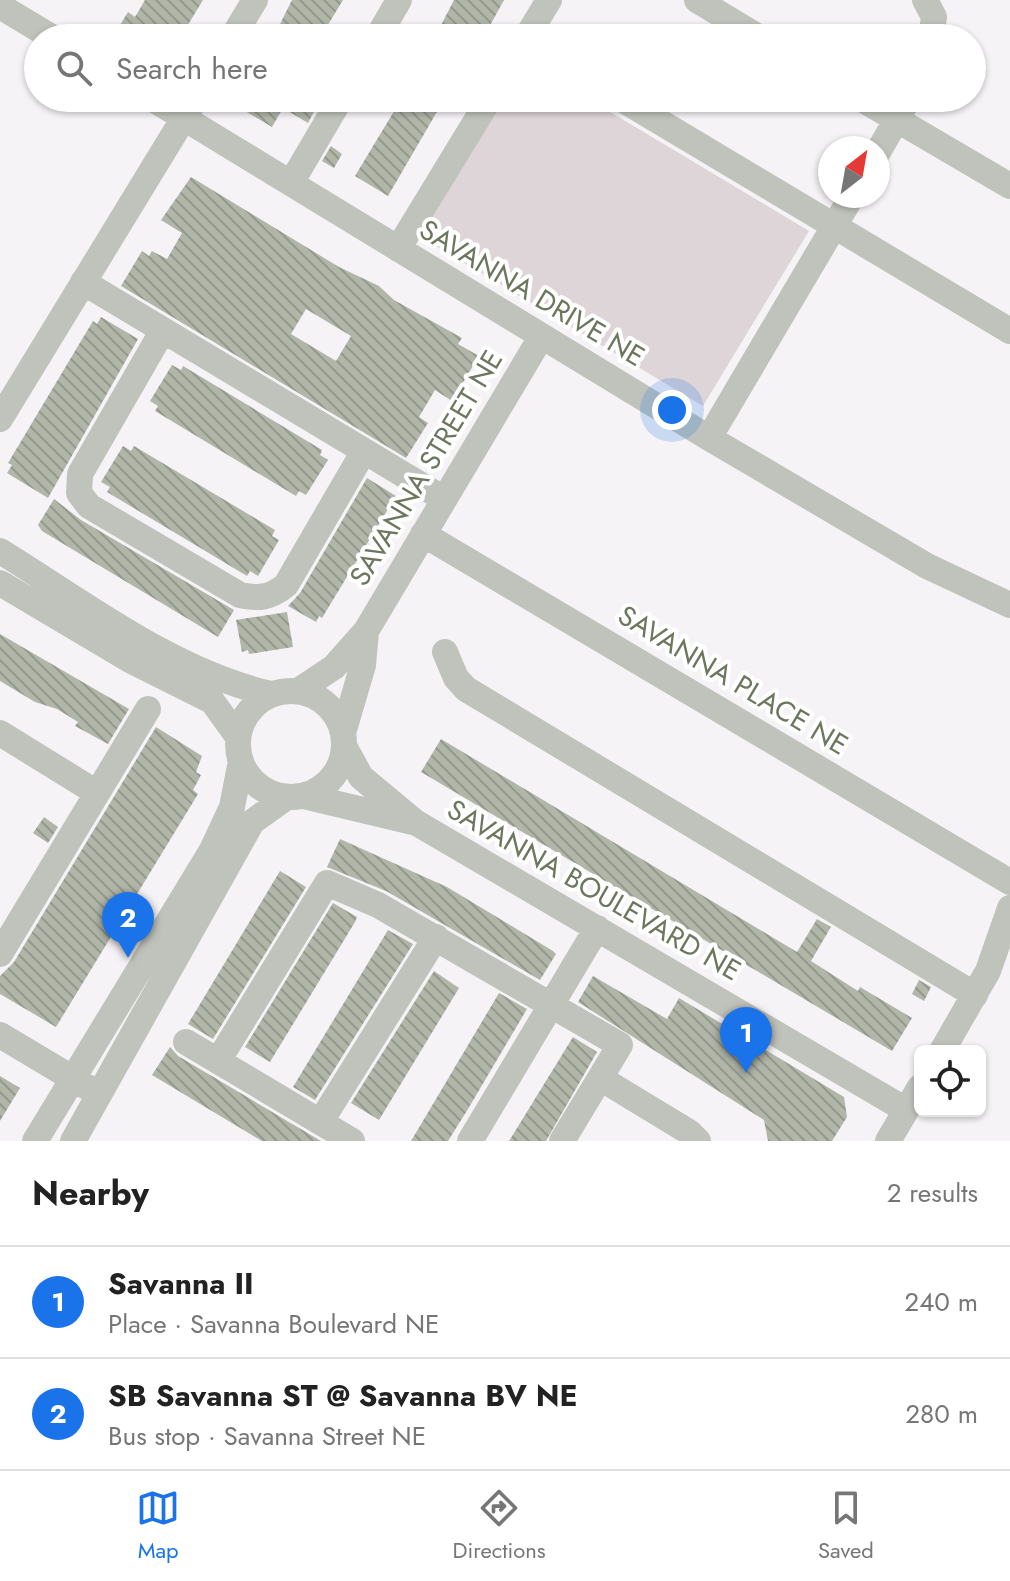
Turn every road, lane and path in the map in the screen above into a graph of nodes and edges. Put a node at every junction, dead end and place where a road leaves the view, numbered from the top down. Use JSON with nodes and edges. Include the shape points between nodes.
{"nodes":[{"id":1,"x":255,"y":0,"type":"edge"},
{"id":2,"x":399,"y":0,"type":"edge"},
{"id":3,"x":549,"y":0,"type":"edge"},
{"id":4,"x":697,"y":0,"type":"edge"},
{"id":5,"x":925,"y":0,"type":"edge"},
{"id":6,"x":0,"y":6,"type":"edge"},
{"id":7,"x":30,"y":24,"type":"edge"},
{"id":8,"x":240,"y":24,"type":"edge"},
{"id":9,"x":385,"y":24,"type":"edge"},
{"id":10,"x":534,"y":24,"type":"edge"},
{"id":11,"x":737,"y":24,"type":"edge"},
{"id":12,"x":933,"y":24,"type":"edge"},
{"id":13,"x":188,"y":112,"type":"edge"},
{"id":14,"x":195,"y":112,"type":"edge"},
{"id":15,"x":333,"y":112,"type":"edge"},
{"id":16,"x":481,"y":112,"type":"edge"},
{"id":17,"x":643,"y":112,"type":"edge"},
{"id":18,"x":901,"y":112,"type":"edge"},
{"id":19,"x":907,"y":112,"type":"edge"},
{"id":20,"x":887,"y":136,"type":"edge"},
{"id":21,"x":291,"y":183,"type":"junction"},
{"id":22,"x":1010,"y":186,"type":"edge"},
{"id":23,"x":845,"y":208,"type":"edge"},
{"id":24,"x":834,"y":226,"type":"junction"},
{"id":25,"x":398,"y":249,"type":"junction"},
{"id":26,"x":83,"y":282,"type":"junction"},
{"id":27,"x":163,"y":330,"type":"junction"},
{"id":28,"x":1010,"y":331,"type":"edge"},
{"id":29,"x":541,"y":337,"type":"junction"},
{"id":30,"x":0,"y":419,"type":"edge"},
{"id":31,"x":709,"y":438,"type":"junction"},
{"id":32,"x":364,"y":451,"type":"junction"},
{"id":33,"x":444,"y":499,"type":"junction"},
{"id":34,"x":423,"y":534,"type":"junction"},
{"id":35,"x":0,"y":551,"type":"edge"},
{"id":36,"x":0,"y":583,"type":"edge"},
{"id":37,"x":1010,"y":605,"type":"edge"},
{"id":38,"x":366,"y":631,"type":"junction"},
{"id":39,"x":445,"y":652,"type":"dead end"},
{"id":40,"x":298,"y":691,"type":"junction"},
{"id":41,"x":271,"y":694,"type":"junction"},
{"id":42,"x":148,"y":709,"type":"dead end"},
{"id":43,"x":0,"y":733,"type":"edge"},
{"id":44,"x":344,"y":740,"type":"junction"},
{"id":45,"x":240,"y":749,"type":"junction"},
{"id":46,"x":97,"y":793,"type":"junction"},
{"id":47,"x":295,"y":796,"type":"junction"},
{"id":48,"x":415,"y":822,"type":"junction"},
{"id":49,"x":1010,"y":882,"type":"edge"},
{"id":50,"x":1010,"y":908,"type":"edge"},
{"id":51,"x":597,"y":928,"type":"junction"},
{"id":52,"x":436,"y":937,"type":"junction"},
{"id":53,"x":0,"y":954,"type":"edge"},
{"id":54,"x":975,"y":995,"type":"junction"},
{"id":55,"x":552,"y":1005,"type":"junction"},
{"id":56,"x":0,"y":1035,"type":"edge"},
{"id":57,"x":186,"y":1042,"type":"dead end"},
{"id":58,"x":946,"y":1045,"type":"edge"},
{"id":59,"x":218,"y":1061,"type":"junction"},
{"id":60,"x":600,"y":1078,"type":"junction"},
{"id":61,"x":72,"y":1079,"type":"junction"},
{"id":62,"x":100,"y":1095,"type":"junction"},
{"id":63,"x":913,"y":1098,"type":"edge"},
{"id":64,"x":321,"y":1121,"type":"junction"},
{"id":65,"x":35,"y":1141,"type":"edge"},
{"id":66,"x":73,"y":1141,"type":"edge"},
{"id":67,"x":352,"y":1141,"type":"edge"},
{"id":68,"x":470,"y":1141,"type":"edge"},
{"id":69,"x":562,"y":1141,"type":"edge"},
{"id":70,"x":698,"y":1141,"type":"edge"},
{"id":71,"x":888,"y":1141,"type":"edge"}],
"edges":[{"from":1,"to":8,"type":"street"},
{"from":2,"to":9,"type":"street"},
{"from":3,"to":10,"type":"street"},
{"from":4,"to":11,"type":"street"},
{"from":5,"to":12,"type":"street"},
{"from":6,"to":7,"type":"street"},
{"from":13,"to":26,"type":"street"},
{"from":14,"to":21,"type":"street","name":"SAVANNA DRIVE NE"},
{"from":15,"to":21,"type":"street"},
{"from":16,"to":25,"type":"street"},
{"from":17,"to":24,"type":"street"},
{"from":18,"to":20,"type":"street"},
{"from":19,"to":22,"type":"street"},
{"from":21,"to":25,"type":"street","name":"SAVANNA DRIVE NE"},
{"from":23,"to":24,"type":"street"},
{"from":24,"to":28,"type":"street"},
{"from":24,"to":31,"type":"street"},
{"from":25,"to":29,"type":"street","name":"SAVANNA DRIVE NE"},
{"from":26,"to":27,"type":"street"},
{"from":26,"to":30,"type":"street"},
{"from":27,"to":32,"type":"street"},
{"from":27,"to":32,"type":"street","via":[[80,474],[79,493],[89,506],[240,595],[258,599],[286,585]]},
{"from":29,"to":31,"type":"street","name":"SAVANNA DRIVE NE"},
{"from":29,"to":33,"type":"street","name":"SAVANNA STREET NE"},
{"from":31,"to":37,"type":"street","name":"SAVANNA DRIVE NE","via":[[927,566]]},
{"from":32,"to":33,"type":"street"},
{"from":33,"to":34,"type":"street","name":"SAVANNA STREET NE"},
{"from":34,"to":38,"type":"street","name":"SAVANNA STREET NE"},
{"from":34,"to":49,"type":"street","name":"SAVANNA PLACE NE"},
{"from":35,"to":41,"type":"street","via":[[173,656],[247,689]]},
{"from":36,"to":45,"type":"street","via":[[130,660],[203,696],[224,713]]},
{"from":38,"to":40,"type":"street","name":"SAVANNA STREET NE","via":[[334,667]]},
{"from":38,"to":44,"type":"street","name":"SAVANNA STREET NE"},
{"from":39,"to":54,"type":"street","via":[[466,689]]},
{"from":40,"to":41,"type":"street"},
{"from":40,"to":44,"type":"street","via":[[332,710]]},
{"from":41,"to":45,"type":"street","via":[[250,710]]},
{"from":42,"to":46,"type":"street"},
{"from":43,"to":46,"type":"street"},
{"from":44,"to":47,"type":"street","via":[[332,778]]},
{"from":44,"to":48,"type":"street","name":"SAVANNA BOULEVARD NE","via":[[361,777]]},
{"from":45,"to":47,"type":"street","via":[[255,784]]},
{"from":45,"to":61,"type":"street","via":[[232,807],[212,850]]},
{"from":46,"to":53,"type":"street"},
{"from":47,"to":48,"type":"street","name":"SAVANNA BOULEVARD NE"},
{"from":47,"to":62,"type":"street","via":[[252,822]]},
{"from":48,"to":51,"type":"street","name":"SAVANNA BOULEVARD NE"},
{"from":50,"to":54,"type":"street"},
{"from":51,"to":55,"type":"street"},
{"from":51,"to":63,"type":"street","name":"SAVANNA BOULEVARD NE"},
{"from":52,"to":55,"type":"street"},
{"from":52,"to":59,"type":"street","via":[[327,883]]},
{"from":52,"to":64,"type":"street"},
{"from":54,"to":58,"type":"street"},
{"from":55,"to":60,"type":"street","via":[[620,1045]]},
{"from":55,"to":68,"type":"street"},
{"from":56,"to":61,"type":"street"},
{"from":57,"to":59,"type":"street"},
{"from":59,"to":64,"type":"street"},
{"from":60,"to":69,"type":"street"},
{"from":60,"to":70,"type":"street"},
{"from":61,"to":62,"type":"street"},
{"from":61,"to":65,"type":"street"},
{"from":62,"to":66,"type":"street"},
{"from":63,"to":71,"type":"street"},
{"from":64,"to":67,"type":"street"}]}
